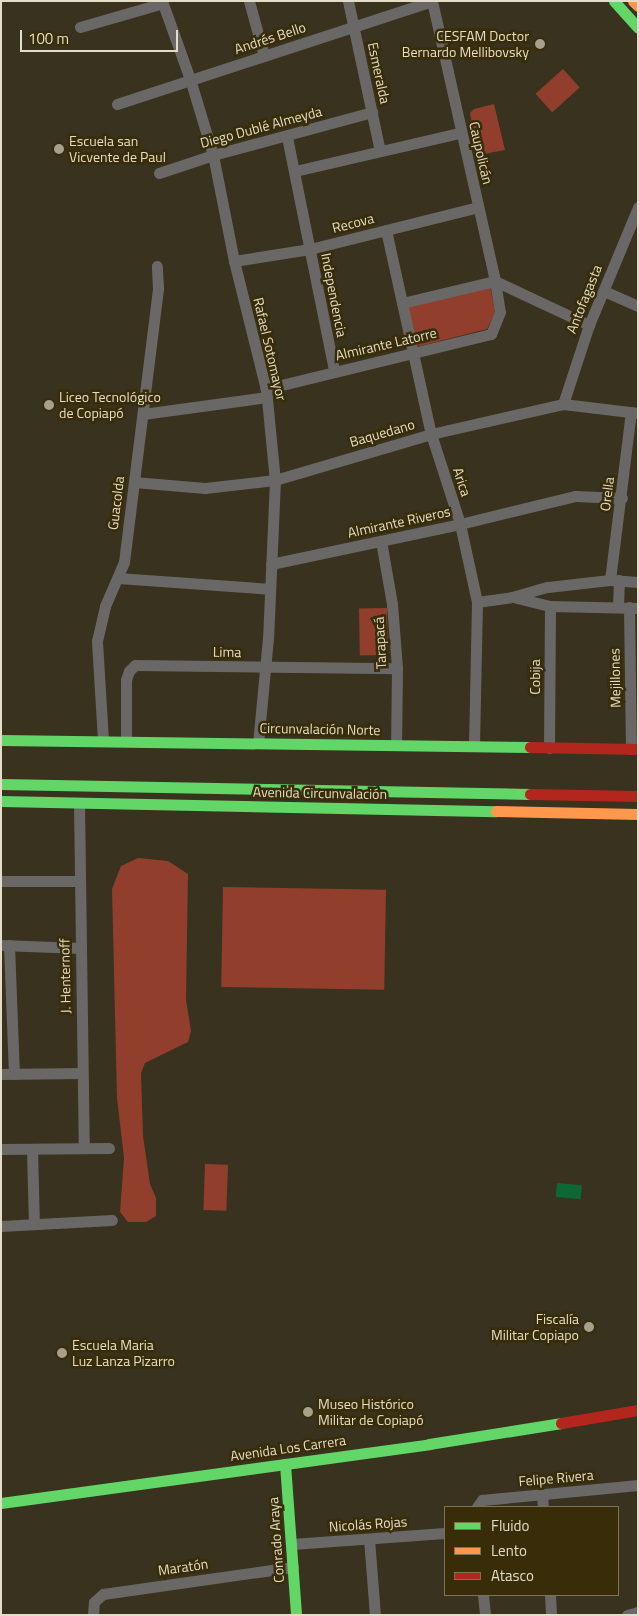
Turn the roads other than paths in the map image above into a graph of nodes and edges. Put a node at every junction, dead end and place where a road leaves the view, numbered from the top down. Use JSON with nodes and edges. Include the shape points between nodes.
{"nodes":[{"id":1,"x":249,"y":1,"type":"edge"},
{"id":2,"x":348,"y":1,"type":"edge"},
{"id":3,"x":432,"y":1,"type":"edge"},
{"id":4,"x":632,"y":1,"type":"edge"},
{"id":5,"x":163,"y":2,"type":"edge"},
{"id":6,"x":617,"y":5,"type":"edge"},
{"id":7,"x":638,"y":6,"type":"edge"},
{"id":8,"x":354,"y":26,"type":"junction"},
{"id":9,"x":80,"y":27,"type":"dead end"},
{"id":10,"x":638,"y":28,"type":"edge"},
{"id":11,"x":264,"y":56,"type":"junction"},
{"id":12,"x":190,"y":79,"type":"junction"},
{"id":13,"x":117,"y":104,"type":"dead end"},
{"id":14,"x":372,"y":112,"type":"junction"},
{"id":15,"x":460,"y":133,"type":"junction"},
{"id":16,"x":287,"y":137,"type":"junction"},
{"id":17,"x":380,"y":151,"type":"junction"},
{"id":18,"x":213,"y":155,"type":"junction"},
{"id":19,"x":295,"y":171,"type":"junction"},
{"id":20,"x":159,"y":173,"type":"dead end"},
{"id":21,"x":478,"y":207,"type":"junction"},
{"id":22,"x":638,"y":208,"type":"edge"},
{"id":23,"x":386,"y":230,"type":"junction"},
{"id":24,"x":310,"y":249,"type":"junction"},
{"id":25,"x":234,"y":261,"type":"junction"},
{"id":26,"x":157,"y":266,"type":"dead end"},
{"id":27,"x":495,"y":281,"type":"junction"},
{"id":28,"x":604,"y":291,"type":"junction"},
{"id":29,"x":402,"y":303,"type":"junction"},
{"id":30,"x":638,"y":306,"type":"edge"},
{"id":31,"x":500,"y":312,"type":"joint"},
{"id":32,"x":589,"y":324,"type":"junction"},
{"id":33,"x":412,"y":353,"type":"junction"},
{"id":34,"x":334,"y":371,"type":"junction"},
{"id":35,"x":266,"y":393,"type":"junction"},
{"id":36,"x":563,"y":404,"type":"junction"},
{"id":37,"x":634,"y":412,"type":"edge"},
{"id":38,"x":143,"y":414,"type":"junction"},
{"id":39,"x":431,"y":434,"type":"junction"},
{"id":40,"x":275,"y":480,"type":"junction"},
{"id":41,"x":134,"y":482,"type":"junction"},
{"id":42,"x":622,"y":498,"type":"junction"},
{"id":43,"x":460,"y":524,"type":"junction"},
{"id":44,"x":381,"y":541,"type":"junction"},
{"id":45,"x":271,"y":564,"type":"junction"},
{"id":46,"x":118,"y":578,"type":"junction"},
{"id":47,"x":614,"y":580,"type":"junction"},
{"id":48,"x":638,"y":582,"type":"edge"},
{"id":49,"x":270,"y":589,"type":"junction"},
{"id":50,"x":512,"y":597,"type":"junction"},
{"id":51,"x":477,"y":602,"type":"junction"},
{"id":52,"x":550,"y":606,"type":"junction"},
{"id":53,"x":628,"y":607,"type":"edge"},
{"id":54,"x":265,"y":667,"type":"junction"},
{"id":55,"x":396,"y":668,"type":"junction"},
{"id":56,"x":1,"y":740,"type":"edge"},
{"id":57,"x":103,"y":740,"type":"junction"},
{"id":58,"x":126,"y":741,"type":"junction"},
{"id":59,"x":258,"y":743,"type":"junction"},
{"id":60,"x":396,"y":745,"type":"junction"},
{"id":61,"x":474,"y":746,"type":"junction"},
{"id":62,"x":549,"y":748,"type":"junction"},
{"id":63,"x":634,"y":749,"type":"edge"},
{"id":64,"x":1,"y":784,"type":"edge"},
{"id":65,"x":638,"y":796,"type":"edge"},
{"id":66,"x":1,"y":801,"type":"edge"},
{"id":67,"x":79,"y":804,"type":"junction"},
{"id":68,"x":638,"y":814,"type":"edge"},
{"id":69,"x":1,"y":881,"type":"edge"},
{"id":70,"x":79,"y":881,"type":"junction"},
{"id":71,"x":5,"y":945,"type":"edge"},
{"id":72,"x":80,"y":948,"type":"junction"},
{"id":73,"x":82,"y":1073,"type":"junction"},
{"id":74,"x":1,"y":1074,"type":"edge"},
{"id":75,"x":14,"y":1074,"type":"junction"},
{"id":76,"x":84,"y":1148,"type":"junction"},
{"id":77,"x":109,"y":1148,"type":"dead end"},
{"id":78,"x":1,"y":1149,"type":"edge"},
{"id":79,"x":32,"y":1150,"type":"junction"},
{"id":80,"x":112,"y":1220,"type":"dead end"},
{"id":81,"x":34,"y":1224,"type":"junction"},
{"id":82,"x":1,"y":1226,"type":"edge"},
{"id":83,"x":638,"y":1410,"type":"edge"},
{"id":84,"x":285,"y":1464,"type":"junction"},
{"id":85,"x":638,"y":1485,"type":"edge"},
{"id":86,"x":638,"y":1490,"type":"edge"},
{"id":87,"x":542,"y":1494,"type":"junction"},
{"id":88,"x":1,"y":1503,"type":"edge"},
{"id":89,"x":478,"y":1505,"type":"edge"},
{"id":90,"x":543,"y":1506,"type":"edge"},
{"id":91,"x":444,"y":1533,"type":"edge"},
{"id":92,"x":369,"y":1539,"type":"junction"},
{"id":93,"x":292,"y":1544,"type":"junction"},
{"id":94,"x":294,"y":1567,"type":"junction"},
{"id":95,"x":483,"y":1596,"type":"edge"},
{"id":96,"x":550,"y":1596,"type":"edge"},
{"id":97,"x":638,"y":1612,"type":"edge"},
{"id":98,"x":93,"y":1615,"type":"edge"},
{"id":99,"x":296,"y":1615,"type":"edge"},
{"id":100,"x":376,"y":1615,"type":"edge"},
{"id":101,"x":485,"y":1615,"type":"edge"},
{"id":102,"x":551,"y":1615,"type":"edge"},
{"id":103,"x":627,"y":1615,"type":"edge"}],
"edges":[{"from":1,"to":11,"type":"street"},
{"from":2,"to":8,"type":"street","name":"Esmeralda"},
{"from":3,"to":8,"type":"street","name":"Andrés Bello"},
{"from":3,"to":15,"type":"street","name":"Caupolicán"},
{"from":4,"to":6,"type":"street"},
{"from":4,"to":7,"type":"main road"},
{"from":5,"to":9,"type":"street"},
{"from":5,"to":12,"type":"street","name":"Rafael Sotomayor"},
{"from":6,"to":10,"type":"main road"},
{"from":8,"to":11,"type":"street","name":"Andrés Bello"},
{"from":8,"to":14,"type":"street","name":"Esmeralda"},
{"from":11,"to":12,"type":"street","name":"Andrés Bello"},
{"from":12,"to":13,"type":"street","name":"Andrés Bello"},
{"from":12,"to":18,"type":"street","name":"Rafael Sotomayor"},
{"from":14,"to":16,"type":"street","name":"Diego Dublé Almeyda"},
{"from":14,"to":17,"type":"street","name":"Esmeralda"},
{"from":15,"to":17,"type":"street"},
{"from":15,"to":21,"type":"street","name":"Caupolicán"},
{"from":16,"to":18,"type":"street","name":"Diego Dublé Almeyda"},
{"from":16,"to":19,"type":"street","name":"Independencia"},
{"from":17,"to":19,"type":"street"},
{"from":18,"to":20,"type":"street","name":"Diego Dublé Almeyda"},
{"from":18,"to":25,"type":"street","name":"Rafael Sotomayor"},
{"from":19,"to":24,"type":"street","name":"Independencia"},
{"from":21,"to":23,"type":"street","name":"Recova"},
{"from":21,"to":27,"type":"street","name":"Caupolicán"},
{"from":22,"to":28,"type":"street","name":"Antofagasta"},
{"from":23,"to":24,"type":"street","name":"Recova"},
{"from":23,"to":29,"type":"street","name":"Arica"},
{"from":24,"to":25,"type":"street","name":"Recova"},
{"from":24,"to":34,"type":"street","name":"Independencia"},
{"from":25,"to":35,"type":"street","name":"Rafael Sotomayor"},
{"from":26,"to":38,"type":"street","name":"Guacolda","via":[[158,288]]},
{"from":27,"to":29,"type":"street"},
{"from":27,"to":31,"type":"street","name":"Caupolicán"},
{"from":27,"to":32,"type":"street"},
{"from":28,"to":30,"type":"street"},
{"from":28,"to":32,"type":"street","name":"Antofagasta"},
{"from":29,"to":33,"type":"street","name":"Arica"},
{"from":31,"to":33,"type":"street","name":"Almirante Latorre","via":[[491,334]]},
{"from":32,"to":36,"type":"street","name":"Antofagasta"},
{"from":33,"to":34,"type":"street","name":"Almirante Latorre"},
{"from":33,"to":39,"type":"street","name":"Arica"},
{"from":34,"to":35,"type":"street","name":"Almirante Latorre"},
{"from":35,"to":38,"type":"street","name":"Almirante Latorre"},
{"from":35,"to":40,"type":"street","name":"Rafael Sotomayor"},
{"from":36,"to":37,"type":"street","name":"Baquedano"},
{"from":36,"to":39,"type":"street","name":"Baquedano"},
{"from":37,"to":42,"type":"street","name":"Orella"},
{"from":38,"to":41,"type":"street","name":"Guacolda"},
{"from":39,"to":40,"type":"street","name":"Baquedano"},
{"from":39,"to":43,"type":"street","name":"Arica"},
{"from":40,"to":41,"type":"street","name":"Baquedano","via":[[205,488]]},
{"from":40,"to":45,"type":"street","name":"Rafael Sotomayor"},
{"from":41,"to":46,"type":"street","name":"Guacolda","via":[[124,562]]},
{"from":42,"to":43,"type":"street","name":"Almirante Riveros","via":[[575,496]]},
{"from":42,"to":47,"type":"street","name":"Orella"},
{"from":43,"to":44,"type":"street","name":"Almirante Riveros"},
{"from":43,"to":51,"type":"street","name":"Arica"},
{"from":44,"to":45,"type":"street","name":"Almirante Riveros"},
{"from":44,"to":55,"type":"street","name":"Tarapacá","via":[[392,604]]},
{"from":45,"to":49,"type":"street","name":"Rafael Sotomayor"},
{"from":46,"to":49,"type":"street"},
{"from":46,"to":57,"type":"street","name":"Guacolda","via":[[105,606],[97,641]]},
{"from":47,"to":48,"type":"street"},
{"from":47,"to":50,"type":"street","via":[[548,587]]},
{"from":47,"to":53,"type":"street","name":"Orella"},
{"from":49,"to":54,"type":"street","name":"Rafael Sotomayor"},
{"from":50,"to":51,"type":"street"},
{"from":50,"to":52,"type":"street"},
{"from":51,"to":61,"type":"street","name":"Arica"},
{"from":52,"to":53,"type":"street"},
{"from":52,"to":62,"type":"street","name":"Cobija"},
{"from":53,"to":63,"type":"street","name":"Mejillones"},
{"from":54,"to":55,"type":"street","name":"Lima"},
{"from":54,"to":58,"type":"street","name":"Lima","via":[[135,666],[126,680]]},
{"from":54,"to":59,"type":"street","name":"Rafael Sotomayor"},
{"from":55,"to":60,"type":"street","name":"Tarapacá"},
{"from":56,"to":57,"type":"main road","name":"Circunvalación Norte"},
{"from":57,"to":58,"type":"main road","name":"Circunvalación Norte"},
{"from":58,"to":59,"type":"main road","name":"Circunvalación Norte"},
{"from":59,"to":60,"type":"main road","name":"Circunvalación Norte"},
{"from":60,"to":61,"type":"main road","name":"Circunvalación Norte"},
{"from":61,"to":62,"type":"main road","name":"Circunvalación Norte"},
{"from":62,"to":63,"type":"main road","name":"Circunvalación Norte"},
{"from":64,"to":65,"type":"main road","name":"Avenida Circunvalación"},
{"from":66,"to":67,"type":"main road","name":"Avenida Circunvalación"},
{"from":67,"to":68,"type":"main road","name":"Avenida Circunvalación"},
{"from":67,"to":70,"type":"street","name":"J. Henternoff"},
{"from":69,"to":70,"type":"street"},
{"from":70,"to":72,"type":"street","name":"J. Henternoff"},
{"from":71,"to":72,"type":"street"},
{"from":71,"to":75,"type":"street"},
{"from":72,"to":73,"type":"street","name":"J. Henternoff"},
{"from":73,"to":75,"type":"street"},
{"from":73,"to":76,"type":"street","name":"J. Henternoff"},
{"from":74,"to":75,"type":"street"},
{"from":76,"to":77,"type":"street"},
{"from":76,"to":79,"type":"street"},
{"from":78,"to":79,"type":"street"},
{"from":79,"to":81,"type":"street"},
{"from":80,"to":81,"type":"street"},
{"from":81,"to":82,"type":"street"},
{"from":83,"to":84,"type":"main road","name":"Avenida Los Carrera"},
{"from":84,"to":88,"type":"main road","name":"Avenida Los Carrera"},
{"from":84,"to":93,"type":"main road","name":"Conrado Araya"},
{"from":85,"to":86,"type":"street"},
{"from":85,"to":87,"type":"street","name":"Felipe Rivera"},
{"from":87,"to":89,"type":"street","name":"Felipe Rivera","via":[[482,1500]]},
{"from":87,"to":90,"type":"street"},
{"from":91,"to":92,"type":"street","name":"Nicolás Rojas"},
{"from":92,"to":93,"type":"street","name":"Nicolás Rojas"},
{"from":92,"to":100,"type":"street"},
{"from":93,"to":94,"type":"main road","name":"Conrado Araya"},
{"from":94,"to":98,"type":"street","name":"Maratón","via":[[103,1594],[94,1602]]},
{"from":94,"to":99,"type":"main road","name":"Conrado Araya"},
{"from":95,"to":101,"type":"street"},
{"from":96,"to":102,"type":"street"},
{"from":97,"to":103,"type":"street"}]}
